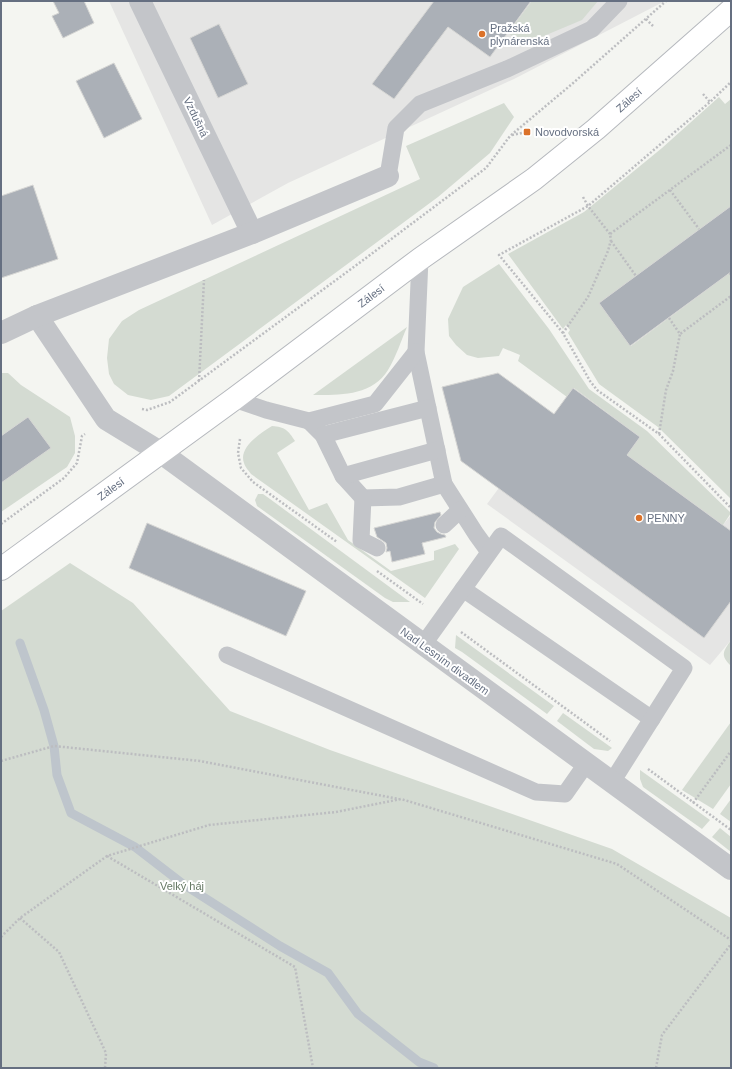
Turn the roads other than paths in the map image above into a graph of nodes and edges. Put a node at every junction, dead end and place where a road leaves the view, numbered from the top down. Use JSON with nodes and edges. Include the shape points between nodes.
{"nodes":[{"id":1,"x":140,"y":1,"type":"edge"},
{"id":2,"x":620,"y":1,"type":"edge"},
{"id":3,"x":731,"y":10,"type":"edge"},
{"id":4,"x":388,"y":176,"type":"joint"},
{"id":5,"x":252,"y":233,"type":"junction"},
{"id":6,"x":420,"y":259,"type":"junction"},
{"id":7,"x":36,"y":316,"type":"junction"},
{"id":8,"x":1,"y":333,"type":"edge"},
{"id":9,"x":416,"y":352,"type":"junction"},
{"id":10,"x":234,"y":398,"type":"junction"},
{"id":11,"x":428,"y":408,"type":"junction"},
{"id":12,"x":309,"y":421,"type":"junction"},
{"id":13,"x":323,"y":435,"type":"junction"},
{"id":14,"x":437,"y":450,"type":"junction"},
{"id":15,"x":160,"y":452,"type":"junction"},
{"id":16,"x":343,"y":476,"type":"junction"},
{"id":17,"x":444,"y":484,"type":"junction"},
{"id":18,"x":363,"y":498,"type":"junction"},
{"id":19,"x":460,"y":510,"type":"junction"},
{"id":20,"x":444,"y":525,"type":"dead end"},
{"id":21,"x":377,"y":548,"type":"dead end"},
{"id":22,"x":489,"y":552,"type":"junction"},
{"id":23,"x":1,"y":569,"type":"edge"},
{"id":24,"x":463,"y":589,"type":"junction"},
{"id":25,"x":423,"y":645,"type":"junction"},
{"id":26,"x":226,"y":655,"type":"dead end"},
{"id":27,"x":652,"y":719,"type":"junction"},
{"id":28,"x":586,"y":764,"type":"junction"},
{"id":29,"x":612,"y":782,"type":"junction"},
{"id":30,"x":731,"y":869,"type":"edge"}],
"edges":[{"from":1,"to":5,"type":"street","name":"Vzdušná"},
{"from":2,"to":4,"type":"lane","via":[[592,29],[420,104],[396,128]]},
{"from":3,"to":6,"type":"main road","name":"Zálesí","via":[[564,155]]},
{"from":4,"to":5,"type":"street"},
{"from":5,"to":7,"type":"street"},
{"from":6,"to":9,"type":"lane"},
{"from":6,"to":10,"type":"main road","name":"Zálesí"},
{"from":7,"to":8,"type":"street"},
{"from":7,"to":15,"type":"street","name":"Nad Lesním divadlem","via":[[106,419]]},
{"from":9,"to":11,"type":"lane"},
{"from":9,"to":12,"type":"lane","via":[[375,404]]},
{"from":10,"to":12,"type":"lane","via":[[266,410]]},
{"from":10,"to":15,"type":"main road","name":"Zálesí"},
{"from":11,"to":13,"type":"lane"},
{"from":11,"to":14,"type":"lane"},
{"from":12,"to":13,"type":"lane"},
{"from":13,"to":16,"type":"lane"},
{"from":14,"to":16,"type":"lane"},
{"from":14,"to":17,"type":"lane"},
{"from":15,"to":23,"type":"main road","name":"Zálesí"},
{"from":15,"to":25,"type":"street","name":"Nad Lesním divadlem"},
{"from":16,"to":18,"type":"lane"},
{"from":17,"to":18,"type":"lane","via":[[399,497]]},
{"from":17,"to":19,"type":"lane"},
{"from":18,"to":21,"type":"lane","via":[[361,540]]},
{"from":19,"to":20,"type":"lane"},
{"from":19,"to":22,"type":"lane"},
{"from":22,"to":24,"type":"lane"},
{"from":22,"to":27,"type":"lane","via":[[501,536],[684,668]]},
{"from":24,"to":25,"type":"lane"},
{"from":24,"to":27,"type":"lane"},
{"from":25,"to":28,"type":"street","name":"Nad Lesním divadlem"},
{"from":26,"to":28,"type":"lane","via":[[536,792],[566,794]]},
{"from":27,"to":29,"type":"lane"},
{"from":28,"to":29,"type":"street","name":"Nad Lesním divadlem"},
{"from":29,"to":30,"type":"street","name":"Nad Lesním divadlem"}]}
